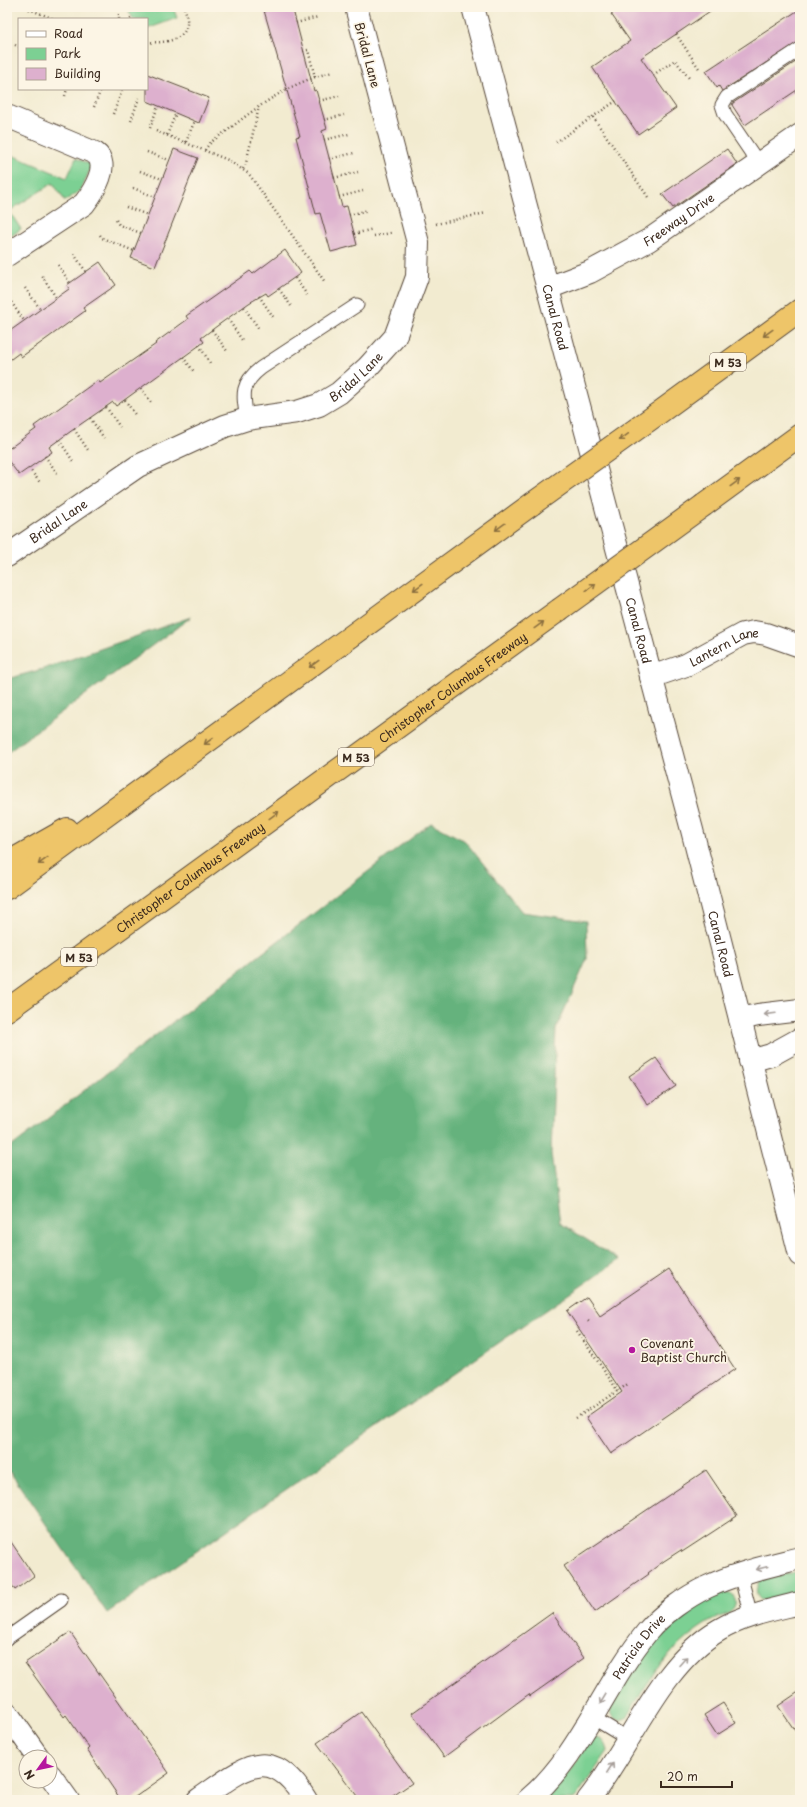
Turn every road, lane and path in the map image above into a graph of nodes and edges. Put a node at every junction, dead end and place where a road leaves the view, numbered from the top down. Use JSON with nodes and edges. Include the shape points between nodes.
{"nodes":[{"id":1,"x":119,"y":7,"type":"edge"},
{"id":2,"x":184,"y":7,"type":"edge"},
{"id":3,"x":356,"y":7,"type":"edge"},
{"id":4,"x":473,"y":7,"type":"edge"},
{"id":5,"x":29,"y":9,"type":"dead end"},
{"id":6,"x":318,"y":17,"type":"dead end"},
{"id":7,"x":54,"y":18,"type":"edge"},
{"id":8,"x":119,"y":18,"type":"edge"},
{"id":9,"x":296,"y":23,"type":"dead end"},
{"id":10,"x":676,"y":34,"type":"dead end"},
{"id":11,"x":148,"y":42,"type":"edge"},
{"id":12,"x":15,"y":45,"type":"dead end"},
{"id":13,"x":18,"y":46,"type":"edge"},
{"id":14,"x":800,"y":49,"type":"edge"},
{"id":15,"x":303,"y":51,"type":"dead end"},
{"id":16,"x":700,"y":70,"type":"dead end"},
{"id":17,"x":332,"y":72,"type":"dead end"},
{"id":18,"x":653,"y":75,"type":"dead end"},
{"id":19,"x":315,"y":78,"type":"junction"},
{"id":20,"x":689,"y":78,"type":"dead end"},
{"id":21,"x":67,"y":90,"type":"edge"},
{"id":22,"x":101,"y":90,"type":"edge"},
{"id":23,"x":122,"y":91,"type":"dead end"},
{"id":24,"x":65,"y":96,"type":"dead end"},
{"id":25,"x":339,"y":96,"type":"dead end"},
{"id":26,"x":139,"y":98,"type":"dead end"},
{"id":27,"x":319,"y":101,"type":"dead end"},
{"id":28,"x":616,"y":101,"type":"dead end"},
{"id":29,"x":158,"y":106,"type":"dead end"},
{"id":30,"x":94,"y":107,"type":"dead end"},
{"id":31,"x":259,"y":107,"type":"junction"},
{"id":32,"x":176,"y":112,"type":"dead end"},
{"id":33,"x":113,"y":114,"type":"dead end"},
{"id":34,"x":344,"y":115,"type":"dead end"},
{"id":35,"x":7,"y":116,"type":"edge"},
{"id":36,"x":593,"y":117,"type":"junction"},
{"id":37,"x":194,"y":120,"type":"dead end"},
{"id":38,"x":324,"y":120,"type":"dead end"},
{"id":39,"x":131,"y":121,"type":"dead end"},
{"id":40,"x":150,"y":128,"type":"dead end"},
{"id":41,"x":156,"y":131,"type":"dead end"},
{"id":42,"x":349,"y":134,"type":"dead end"},
{"id":43,"x":167,"y":135,"type":"junction"},
{"id":44,"x":800,"y":135,"type":"edge"},
{"id":45,"x":324,"y":140,"type":"dead end"},
{"id":46,"x":186,"y":142,"type":"junction"},
{"id":47,"x":556,"y":142,"type":"dead end"},
{"id":48,"x":205,"y":150,"type":"junction"},
{"id":49,"x":147,"y":152,"type":"dead end"},
{"id":50,"x":354,"y":153,"type":"dead end"},
{"id":51,"x":329,"y":159,"type":"dead end"},
{"id":52,"x":169,"y":160,"type":"dead end"},
{"id":53,"x":759,"y":164,"type":"junction"},
{"id":54,"x":243,"y":169,"type":"junction"},
{"id":55,"x":140,"y":170,"type":"dead end"},
{"id":56,"x":358,"y":172,"type":"dead end"},
{"id":57,"x":334,"y":178,"type":"dead end"},
{"id":58,"x":162,"y":179,"type":"dead end"},
{"id":59,"x":133,"y":188,"type":"dead end"},
{"id":60,"x":363,"y":191,"type":"dead end"},
{"id":61,"x":155,"y":196,"type":"dead end"},
{"id":62,"x":339,"y":197,"type":"dead end"},
{"id":63,"x":648,"y":197,"type":"dead end"},
{"id":64,"x":126,"y":207,"type":"dead end"},
{"id":65,"x":368,"y":210,"type":"dead end"},
{"id":66,"x":486,"y":213,"type":"dead end"},
{"id":67,"x":148,"y":215,"type":"dead end"},
{"id":68,"x":349,"y":215,"type":"dead end"},
{"id":69,"x":116,"y":220,"type":"dead end"},
{"id":70,"x":428,"y":225,"type":"dead end"},
{"id":71,"x":373,"y":229,"type":"dead end"},
{"id":72,"x":141,"y":233,"type":"dead end"},
{"id":73,"x":394,"y":233,"type":"dead end"},
{"id":74,"x":354,"y":234,"type":"dead end"},
{"id":75,"x":100,"y":235,"type":"dead end"},
{"id":76,"x":374,"y":236,"type":"dead end"},
{"id":77,"x":134,"y":251,"type":"dead end"},
{"id":78,"x":74,"y":254,"type":"dead end"},
{"id":79,"x":7,"y":255,"type":"edge"},
{"id":80,"x":58,"y":265,"type":"dead end"},
{"id":81,"x":86,"y":272,"type":"dead end"},
{"id":82,"x":42,"y":276,"type":"dead end"},
{"id":83,"x":295,"y":278,"type":"dead end"},
{"id":84,"x":325,"y":282,"type":"dead end"},
{"id":85,"x":70,"y":283,"type":"dead end"},
{"id":86,"x":25,"y":288,"type":"dead end"},
{"id":87,"x":548,"y":288,"type":"junction"},
{"id":88,"x":279,"y":289,"type":"dead end"},
{"id":89,"x":307,"y":295,"type":"dead end"},
{"id":90,"x":259,"y":296,"type":"dead end"},
{"id":91,"x":9,"y":299,"type":"dead end"},
{"id":92,"x":57,"y":299,"type":"dead end"},
{"id":93,"x":357,"y":305,"type":"dead end"},
{"id":94,"x":291,"y":306,"type":"dead end"},
{"id":95,"x":244,"y":307,"type":"dead end"},
{"id":96,"x":41,"y":310,"type":"dead end"},
{"id":97,"x":800,"y":310,"type":"edge"},
{"id":98,"x":274,"y":318,"type":"dead end"},
{"id":99,"x":228,"y":319,"type":"dead end"},
{"id":100,"x":25,"y":322,"type":"dead end"},
{"id":101,"x":7,"y":329,"type":"edge"},
{"id":102,"x":259,"y":329,"type":"dead end"},
{"id":103,"x":212,"y":330,"type":"dead end"},
{"id":104,"x":9,"y":333,"type":"dead end"},
{"id":105,"x":242,"y":340,"type":"dead end"},
{"id":106,"x":199,"y":346,"type":"dead end"},
{"id":107,"x":227,"y":351,"type":"dead end"},
{"id":108,"x":183,"y":357,"type":"dead end"},
{"id":109,"x":210,"y":363,"type":"dead end"},
{"id":110,"x":195,"y":373,"type":"dead end"},
{"id":111,"x":141,"y":388,"type":"dead end"},
{"id":112,"x":125,"y":400,"type":"dead end"},
{"id":113,"x":152,"y":404,"type":"dead end"},
{"id":114,"x":106,"y":407,"type":"dead end"},
{"id":115,"x":136,"y":416,"type":"dead end"},
{"id":116,"x":90,"y":418,"type":"dead end"},
{"id":117,"x":247,"y":419,"type":"junction"},
{"id":118,"x":120,"y":427,"type":"dead end"},
{"id":119,"x":74,"y":429,"type":"dead end"},
{"id":120,"x":800,"y":435,"type":"edge"},
{"id":121,"x":104,"y":438,"type":"dead end"},
{"id":122,"x":59,"y":440,"type":"dead end"},
{"id":123,"x":88,"y":450,"type":"dead end"},
{"id":124,"x":46,"y":456,"type":"dead end"},
{"id":125,"x":73,"y":461,"type":"dead end"},
{"id":126,"x":29,"y":468,"type":"dead end"},
{"id":127,"x":57,"y":473,"type":"dead end"},
{"id":128,"x":41,"y":484,"type":"dead end"},
{"id":129,"x":7,"y":556,"type":"edge"},
{"id":130,"x":800,"y":646,"type":"edge"},
{"id":131,"x":650,"y":677,"type":"junction"},
{"id":132,"x":166,"y":772,"type":"junction"},
{"id":133,"x":7,"y":863,"type":"edge"},
{"id":134,"x":7,"y":888,"type":"edge"},
{"id":135,"x":152,"y":904,"type":"junction"},
{"id":136,"x":7,"y":1010,"type":"edge"},
{"id":137,"x":800,"y":1010,"type":"edge"},
{"id":138,"x":740,"y":1019,"type":"junction"},
{"id":139,"x":7,"y":1020,"type":"edge"},
{"id":140,"x":800,"y":1039,"type":"edge"},
{"id":141,"x":750,"y":1061,"type":"junction"},
{"id":142,"x":800,"y":1255,"type":"edge"},
{"id":143,"x":577,"y":1332,"type":"dead end"},
{"id":144,"x":628,"y":1384,"type":"dead end"},
{"id":145,"x":618,"y":1390,"type":"junction"},
{"id":146,"x":576,"y":1418,"type":"dead end"},
{"id":147,"x":800,"y":1558,"type":"edge"},
{"id":148,"x":740,"y":1574,"type":"junction"},
{"id":149,"x":61,"y":1600,"type":"dead end"},
{"id":150,"x":800,"y":1603,"type":"edge"},
{"id":151,"x":751,"y":1616,"type":"junction"},
{"id":152,"x":7,"y":1638,"type":"edge"},
{"id":153,"x":7,"y":1713,"type":"edge"},
{"id":154,"x":592,"y":1717,"type":"junction"},
{"id":155,"x":628,"y":1739,"type":"junction"},
{"id":156,"x":32,"y":1749,"type":"edge"},
{"id":157,"x":58,"y":1786,"type":"edge"},
{"id":158,"x":68,"y":1800,"type":"edge"},
{"id":159,"x":198,"y":1800,"type":"edge"},
{"id":160,"x":306,"y":1800,"type":"edge"},
{"id":161,"x":528,"y":1800,"type":"edge"},
{"id":162,"x":588,"y":1800,"type":"edge"}],
"edges":[{"from":1,"to":8,"type":"path"},
{"from":2,"to":11,"type":"path","via":[[188,21],[180,36],[174,40]]},
{"from":3,"to":117,"type":"street","name":"Bridal Lane","via":[[418,243],[417,277],[395,337],[367,368],[339,393],[319,405],[297,412]]},
{"from":4,"to":87,"type":"street","name":"Canal Road"},
{"from":5,"to":7,"type":"path"},
{"from":6,"to":9,"type":"path"},
{"from":10,"to":16,"type":"path"},
{"from":12,"to":13,"type":"path"},
{"from":14,"to":53,"type":"lane","via":[[727,97],[722,105],[724,114]]},
{"from":15,"to":19,"type":"path","via":[[308,50]]},
{"from":17,"to":19,"type":"path"},
{"from":18,"to":20,"type":"path","via":[[675,60]]},
{"from":19,"to":31,"type":"path","via":[[269,99]]},
{"from":21,"to":24,"type":"path"},
{"from":22,"to":30,"type":"path"},
{"from":23,"to":33,"type":"path"},
{"from":25,"to":27,"type":"path"},
{"from":26,"to":39,"type":"path"},
{"from":28,"to":36,"type":"path"},
{"from":29,"to":40,"type":"path"},
{"from":31,"to":48,"type":"path","via":[[219,136]]},
{"from":31,"to":54,"type":"path"},
{"from":32,"to":43,"type":"path"},
{"from":34,"to":38,"type":"path"},
{"from":35,"to":79,"type":"street","via":[[95,152],[100,156],[103,165],[92,194],[84,204]]},
{"from":36,"to":47,"type":"path"},
{"from":36,"to":63,"type":"path"},
{"from":37,"to":46,"type":"path"},
{"from":41,"to":43,"type":"path"},
{"from":42,"to":45,"type":"path"},
{"from":43,"to":46,"type":"path"},
{"from":44,"to":53,"type":"street","name":"Freeway Drive"},
{"from":46,"to":48,"type":"path"},
{"from":48,"to":54,"type":"path"},
{"from":49,"to":52,"type":"path"},
{"from":50,"to":51,"type":"path"},
{"from":53,"to":87,"type":"street","name":"Freeway Drive","via":[[649,240],[590,272]]},
{"from":54,"to":84,"type":"path","via":[[254,180]]},
{"from":55,"to":58,"type":"path"},
{"from":56,"to":57,"type":"path"},
{"from":59,"to":61,"type":"path"},
{"from":60,"to":62,"type":"path"},
{"from":64,"to":67,"type":"path"},
{"from":65,"to":68,"type":"path"},
{"from":66,"to":70,"type":"path"},
{"from":69,"to":72,"type":"path","via":[[119,225]]},
{"from":71,"to":74,"type":"path"},
{"from":73,"to":76,"type":"path"},
{"from":75,"to":77,"type":"path"},
{"from":78,"to":81,"type":"path"},
{"from":80,"to":85,"type":"path"},
{"from":82,"to":92,"type":"path"},
{"from":83,"to":89,"type":"path"},
{"from":86,"to":96,"type":"path"},
{"from":87,"to":131,"type":"street","name":"Canal Road"},
{"from":88,"to":94,"type":"path"},
{"from":90,"to":98,"type":"path"},
{"from":91,"to":100,"type":"path"},
{"from":93,"to":117,"type":"lane","via":[[261,368],[248,380],[244,396]]},
{"from":95,"to":102,"type":"path"},
{"from":97,"to":132,"type":"highway","number":"M 53","one_way":true,"bridge":true},
{"from":99,"to":105,"type":"path"},
{"from":101,"to":104,"type":"path"},
{"from":103,"to":107,"type":"path"},
{"from":106,"to":109,"type":"path"},
{"from":108,"to":110,"type":"path"},
{"from":111,"to":113,"type":"path"},
{"from":112,"to":115,"type":"path"},
{"from":114,"to":118,"type":"path"},
{"from":116,"to":121,"type":"path"},
{"from":117,"to":129,"type":"street","name":"Bridal Lane","via":[[225,426],[138,466]]},
{"from":119,"to":123,"type":"path"},
{"from":135,"to":120,"type":"highway","name":"Christopher Columbus Freeway","number":"M 53","one_way":true,"bridge":true},
{"from":122,"to":125,"type":"path"},
{"from":124,"to":127,"type":"path"},
{"from":126,"to":128,"type":"path"},
{"from":130,"to":131,"type":"street","name":"Lantern Lane","via":[[766,634],[743,634],[686,665]]},
{"from":131,"to":138,"type":"street","name":"Canal Road"},
{"from":132,"to":133,"type":"highway"},
{"from":132,"to":134,"type":"highway","number":"M 53","one_way":true},
{"from":135,"to":136,"type":"highway","name":"Christopher Columbus Freeway","number":"M 53"},
{"from":135,"to":139,"type":"highway"},
{"from":137,"to":138,"type":"street","one_way":true},
{"from":138,"to":141,"type":"street","name":"Canal Road"},
{"from":140,"to":141,"type":"street","via":[[770,1056]]},
{"from":141,"to":142,"type":"street","name":"Canal Road"},
{"from":143,"to":145,"type":"path"},
{"from":144,"to":145,"type":"path"},
{"from":145,"to":146,"type":"path"},
{"from":147,"to":148,"type":"street","name":"Patricia Drive","one_way":true},
{"from":148,"to":151,"type":"lane"},
{"from":148,"to":154,"type":"street","name":"Patricia Drive","one_way":true,"via":[[694,1595],[669,1612],[648,1631],[628,1657]]},
{"from":149,"to":152,"type":"lane"},
{"from":150,"to":151,"type":"street"},
{"from":155,"to":151,"type":"street","one_way":true,"via":[[668,1679],[700,1643],[719,1630]]},
{"from":153,"to":156,"type":"street"},
{"from":154,"to":155,"type":"lane"},
{"from":154,"to":161,"type":"street","name":"Patricia Drive","via":[[559,1768]]},
{"from":162,"to":155,"type":"street","one_way":true},
{"from":157,"to":158,"type":"street"},
{"from":159,"to":160,"type":"street","via":[[243,1770],[258,1764],[273,1767],[286,1774]]}]}
